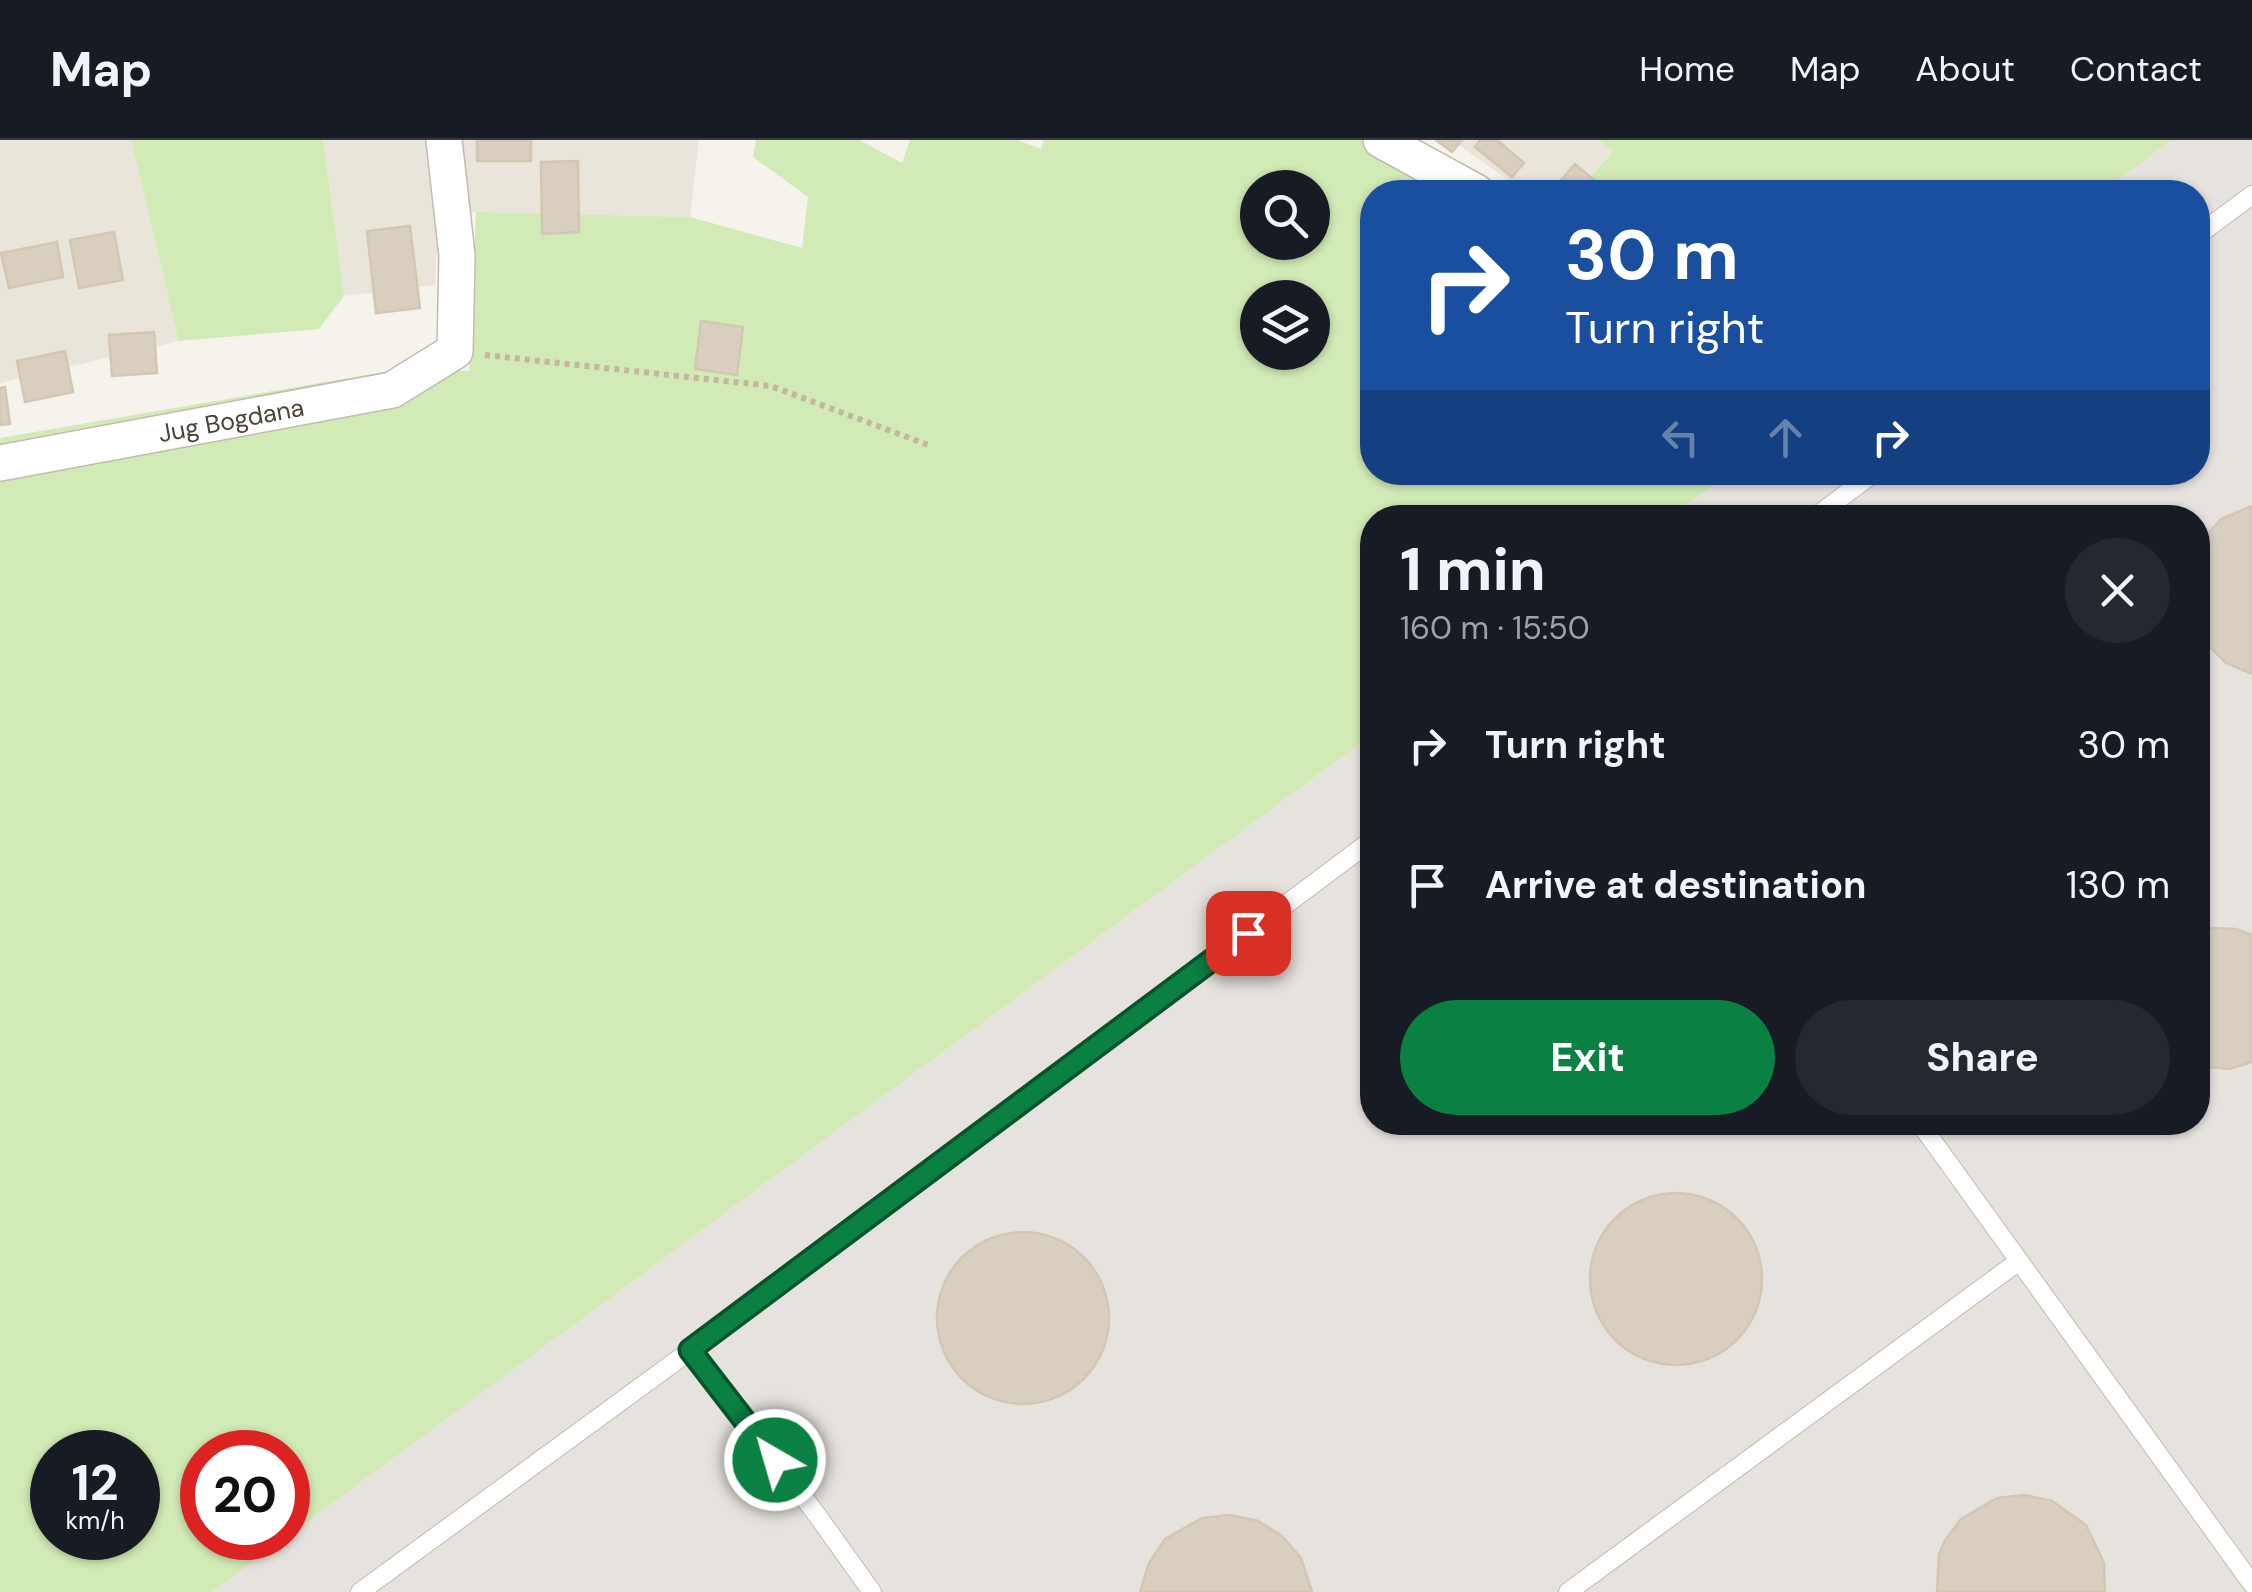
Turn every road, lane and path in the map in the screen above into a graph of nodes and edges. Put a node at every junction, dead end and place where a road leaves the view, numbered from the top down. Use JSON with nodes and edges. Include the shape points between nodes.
{"nodes":[{"id":1,"x":444,"y":140,"type":"edge"},
{"id":2,"x":1380,"y":140,"type":"edge"},
{"id":3,"x":1454,"y":180,"type":"edge"},
{"id":4,"x":2252,"y":195,"type":"edge"},
{"id":5,"x":2210,"y":226,"type":"edge"},
{"id":6,"x":454,"y":351,"type":"junction"},
{"id":7,"x":932,"y":446,"type":"dead end"},
{"id":8,"x":0,"y":464,"type":"edge"},
{"id":9,"x":1858,"y":485,"type":"edge"},
{"id":10,"x":1832,"y":505,"type":"edge"},
{"id":11,"x":1360,"y":849,"type":"edge"},
{"id":12,"x":1929,"y":1135,"type":"edge"},
{"id":13,"x":2018,"y":1261,"type":"junction"},
{"id":14,"x":690,"y":1350,"type":"junction"},
{"id":15,"x":2252,"y":1584,"type":"edge"},
{"id":16,"x":360,"y":1592,"type":"edge"},
{"id":17,"x":872,"y":1592,"type":"edge"},
{"id":18,"x":1568,"y":1592,"type":"edge"}],
"edges":[{"from":1,"to":6,"type":"street","via":[[457,255]]},
{"from":2,"to":3,"type":"street"},
{"from":4,"to":5,"type":"lane"},
{"from":6,"to":7,"type":"path","via":[[770,386]]},
{"from":6,"to":8,"type":"street","name":"Jug Bogdana","via":[[392,390]]},
{"from":9,"to":10,"type":"lane"},
{"from":11,"to":14,"type":"lane"},
{"from":12,"to":13,"type":"lane"},
{"from":13,"to":15,"type":"lane"},
{"from":13,"to":18,"type":"lane"},
{"from":14,"to":16,"type":"lane"},
{"from":14,"to":17,"type":"lane"}]}
